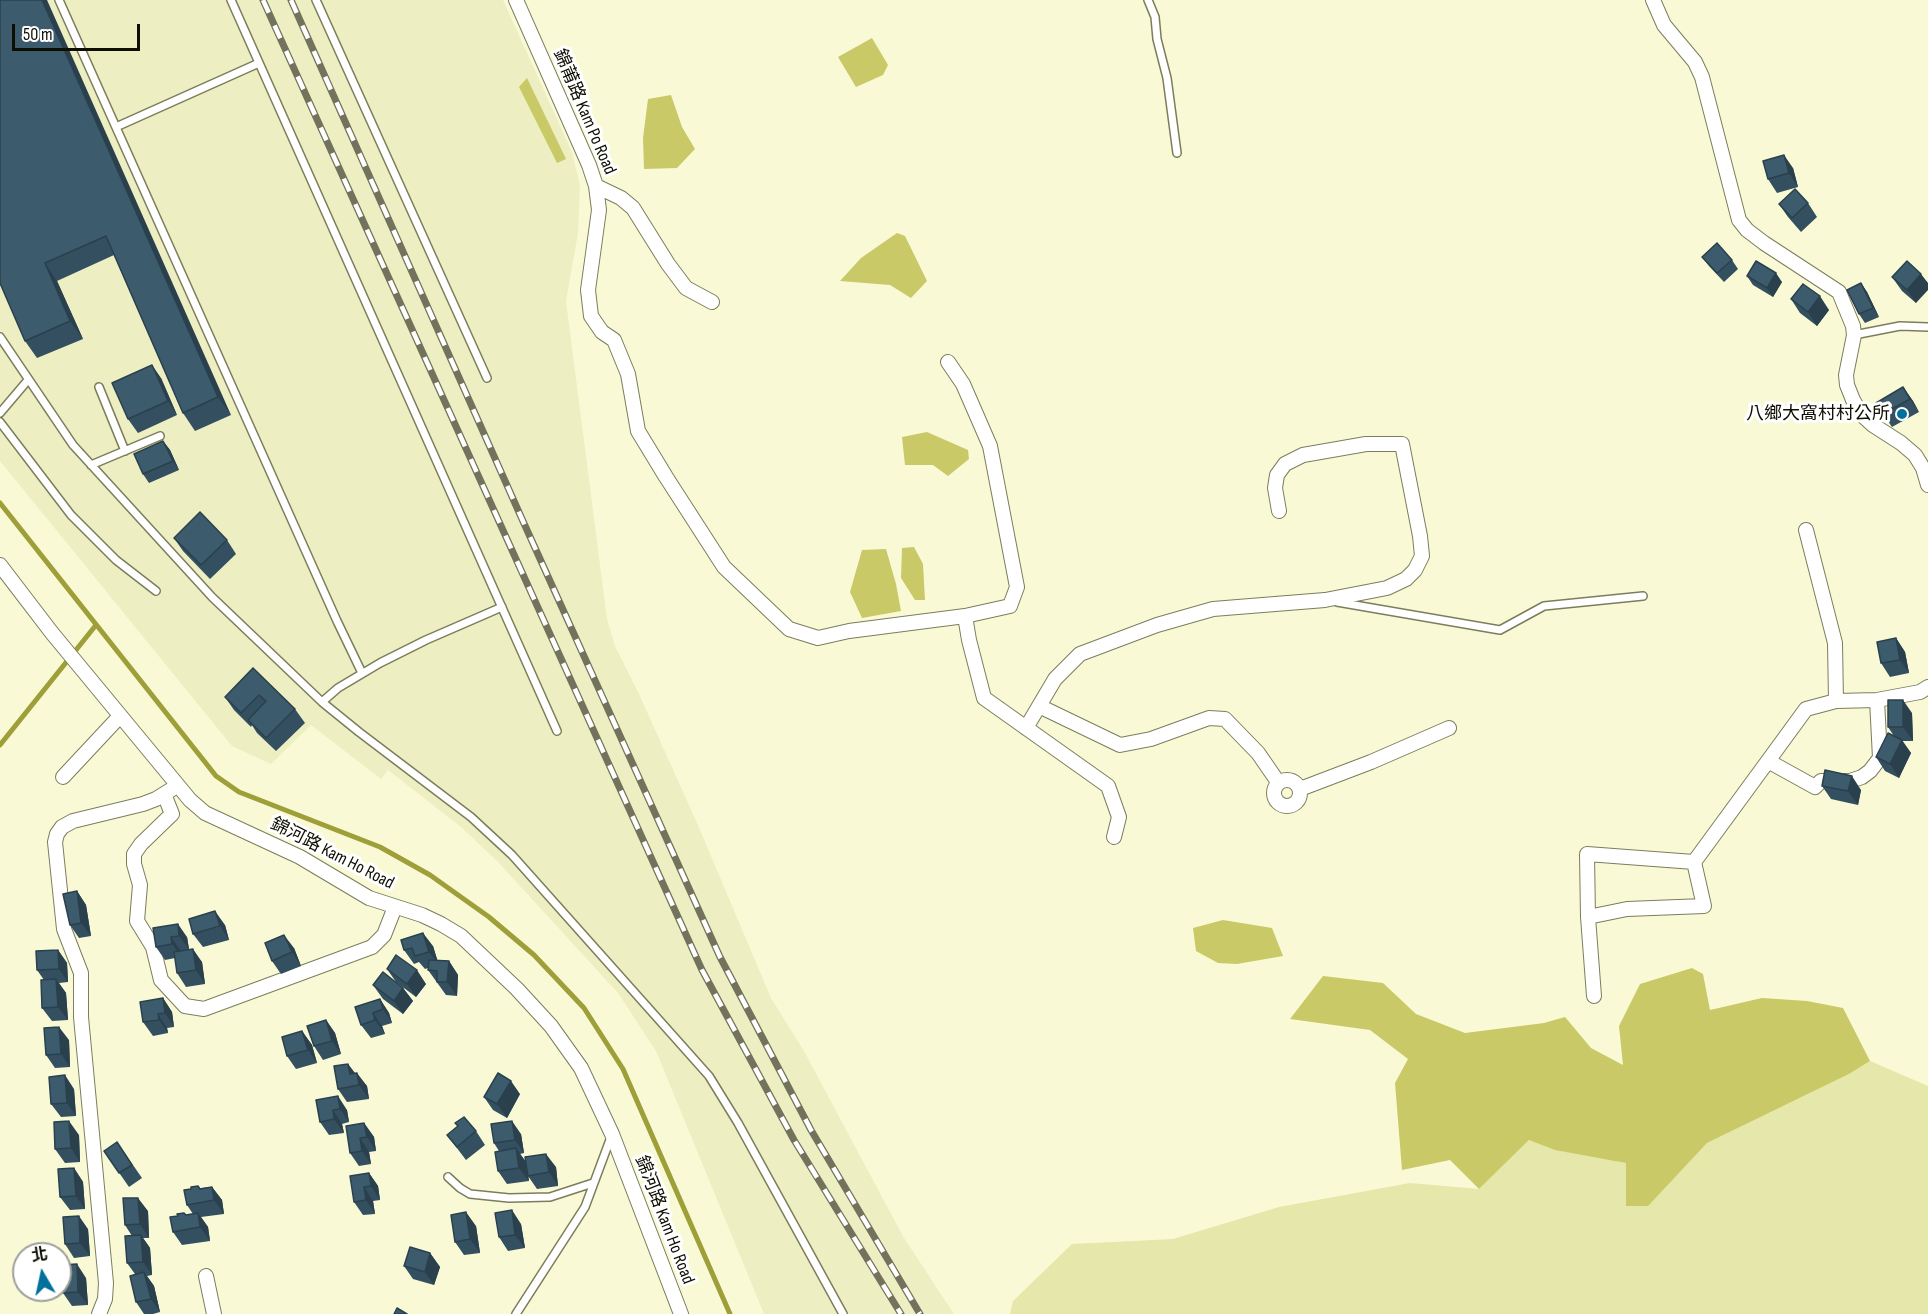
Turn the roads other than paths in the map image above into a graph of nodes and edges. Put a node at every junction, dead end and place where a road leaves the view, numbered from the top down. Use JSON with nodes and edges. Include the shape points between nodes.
{"nodes":[{"id":1,"x":59,"y":0,"type":"edge"},
{"id":2,"x":231,"y":0,"type":"edge"},
{"id":3,"x":316,"y":0,"type":"edge"},
{"id":4,"x":516,"y":0,"type":"edge"},
{"id":5,"x":1149,"y":0,"type":"edge"},
{"id":6,"x":1653,"y":0,"type":"edge"},
{"id":7,"x":259,"y":63,"type":"junction"},
{"id":8,"x":116,"y":127,"type":"junction"},
{"id":9,"x":1177,"y":153,"type":"dead end"},
{"id":10,"x":596,"y":186,"type":"junction"},
{"id":11,"x":712,"y":302,"type":"dead end"},
{"id":12,"x":1928,"y":327,"type":"edge"},
{"id":13,"x":1854,"y":335,"type":"junction"},
{"id":14,"x":0,"y":337,"type":"edge"},
{"id":15,"x":948,"y":362,"type":"dead end"},
{"id":16,"x":487,"y":378,"type":"dead end"},
{"id":17,"x":28,"y":380,"type":"junction"},
{"id":18,"x":99,"y":387,"type":"dead end"},
{"id":19,"x":0,"y":413,"type":"edge"},
{"id":20,"x":0,"y":422,"type":"edge"},
{"id":21,"x":160,"y":436,"type":"dead end"},
{"id":22,"x":125,"y":451,"type":"junction"},
{"id":23,"x":92,"y":465,"type":"junction"},
{"id":24,"x":1928,"y":484,"type":"edge"},
{"id":25,"x":1279,"y":511,"type":"dead end"},
{"id":26,"x":1806,"y":530,"type":"dead end"},
{"id":27,"x":0,"y":565,"type":"edge"},
{"id":28,"x":156,"y":591,"type":"dead end"},
{"id":29,"x":1643,"y":596,"type":"dead end"},
{"id":30,"x":1325,"y":600,"type":"junction"},
{"id":31,"x":502,"y":607,"type":"junction"},
{"id":32,"x":965,"y":616,"type":"junction"},
{"id":33,"x":362,"y":673,"type":"junction"},
{"id":34,"x":1928,"y":687,"type":"edge"},
{"id":35,"x":1877,"y":700,"type":"junction"},
{"id":36,"x":1836,"y":701,"type":"junction"},
{"id":37,"x":322,"y":702,"type":"junction"},
{"id":38,"x":1039,"y":706,"type":"junction"},
{"id":39,"x":120,"y":716,"type":"junction"},
{"id":40,"x":1026,"y":728,"type":"junction"},
{"id":41,"x":1449,"y":728,"type":"dead end"},
{"id":42,"x":557,"y":730,"type":"dead end"},
{"id":43,"x":1768,"y":761,"type":"junction"},
{"id":44,"x":63,"y":777,"type":"dead end"},
{"id":45,"x":1278,"y":782,"type":"junction"},
{"id":46,"x":177,"y":786,"type":"junction"},
{"id":47,"x":1300,"y":789,"type":"junction"},
{"id":48,"x":164,"y":794,"type":"junction"},
{"id":49,"x":1114,"y":837,"type":"dead end"},
{"id":50,"x":1694,"y":862,"type":"junction"},
{"id":51,"x":395,"y":906,"type":"junction"},
{"id":52,"x":1588,"y":917,"type":"junction"},
{"id":53,"x":1594,"y":996,"type":"dead end"},
{"id":54,"x":612,"y":1134,"type":"junction"},
{"id":55,"x":448,"y":1177,"type":"dead end"},
{"id":56,"x":593,"y":1183,"type":"junction"},
{"id":57,"x":206,"y":1276,"type":"dead end"},
{"id":58,"x":99,"y":1314,"type":"edge"},
{"id":59,"x":214,"y":1314,"type":"edge"},
{"id":60,"x":516,"y":1314,"type":"edge"},
{"id":61,"x":681,"y":1314,"type":"edge"},
{"id":62,"x":843,"y":1314,"type":"edge"}],
"edges":[{"from":1,"to":8,"type":"lane"},
{"from":2,"to":7,"type":"lane"},
{"from":3,"to":16,"type":"lane"},
{"from":4,"to":10,"type":"street","name":"錦莆路 Kam Po Road"},
{"from":5,"to":9,"type":"lane","via":[[1167,78]]},
{"from":6,"to":13,"type":"street","via":[[1664,25],[1695,62],[1702,77],[1739,220],[1764,243],[1839,292]]},
{"from":7,"to":8,"type":"lane"},
{"from":7,"to":31,"type":"lane"},
{"from":8,"to":33,"type":"lane"},
{"from":10,"to":11,"type":"street","via":[[633,208],[686,288]]},
{"from":10,"to":32,"type":"street","name":"錦莆路 Kam Po Road","via":[[599,210],[588,290],[591,316],[602,332],[614,339],[628,374],[638,430],[724,567],[789,629],[818,638]]},
{"from":12,"to":13,"type":"lane","via":[[1900,326]]},
{"from":13,"to":24,"type":"street","via":[[1846,375],[1853,400],[1873,425],[1915,454]]},
{"from":14,"to":17,"type":"lane"},
{"from":15,"to":32,"type":"street","via":[[963,384],[990,446],[1017,587],[1010,606]]},
{"from":17,"to":19,"type":"lane"},
{"from":17,"to":23,"type":"lane"},
{"from":18,"to":22,"type":"lane"},
{"from":20,"to":28,"type":"lane","via":[[71,515],[116,560]]},
{"from":21,"to":22,"type":"lane"},
{"from":22,"to":23,"type":"lane"},
{"from":23,"to":37,"type":"lane","via":[[212,597]]},
{"from":25,"to":30,"type":"street","via":[[1275,488],[1277,475],[1285,464],[1303,455],[1366,444],[1402,444],[1422,556],[1406,579],[1387,588]]},
{"from":26,"to":36,"type":"street","via":[[1835,643]]},
{"from":27,"to":39,"type":"street","name":"錦河路 Kam Ho Road"},
{"from":29,"to":30,"type":"lane","via":[[1544,606],[1500,630]]},
{"from":30,"to":38,"type":"street","via":[[1213,609],[1156,625],[1080,654],[1055,679]]},
{"from":31,"to":33,"type":"lane"},
{"from":31,"to":42,"type":"lane"},
{"from":32,"to":40,"type":"street","via":[[984,698]]},
{"from":33,"to":37,"type":"lane"},
{"from":34,"to":35,"type":"street"},
{"from":35,"to":36,"type":"street"},
{"from":35,"to":43,"type":"street","via":[[1880,758],[1862,777],[1821,781],[1815,787]]},
{"from":36,"to":43,"type":"street","via":[[1806,709]]},
{"from":37,"to":62,"type":"lane","via":[[471,817],[512,855],[709,1076]]},
{"from":38,"to":40,"type":"street"},
{"from":38,"to":45,"type":"street","via":[[1120,745],[1151,739],[1209,718],[1225,719],[1258,753]]},
{"from":39,"to":44,"type":"street"},
{"from":39,"to":46,"type":"street","name":"錦河路 Kam Ho Road"},
{"from":40,"to":49,"type":"street","via":[[1107,786],[1119,817]]},
{"from":41,"to":47,"type":"street"},
{"from":43,"to":50,"type":"street"},
{"from":45,"to":47,"type":"street","via":[[1294,782]]},
{"from":45,"to":47,"type":"street","via":[[1274,798],[1287,807],[1295,804]]},
{"from":46,"to":48,"type":"street"},
{"from":46,"to":51,"type":"street","name":"錦河路 Kam Ho Road","via":[[205,813],[300,857],[369,898]]},
{"from":48,"to":51,"type":"street","via":[[172,814],[134,854],[140,885],[137,921],[153,947],[161,980],[185,1006],[204,1009],[372,947],[384,935]]},
{"from":48,"to":58,"type":"street","via":[[143,804],[73,821],[62,827],[55,842],[64,929],[81,973],[81,1017],[106,1283]]},
{"from":50,"to":52,"type":"street","via":[[1704,906],[1628,909]]},
{"from":50,"to":52,"type":"street","via":[[1587,854]]},
{"from":51,"to":54,"type":"street","name":"錦河路 Kam Ho Road","via":[[432,919],[461,936],[517,989],[551,1026],[581,1068]]},
{"from":52,"to":53,"type":"street"},
{"from":54,"to":56,"type":"lane"},
{"from":54,"to":61,"type":"street","name":"錦河路 Kam Ho Road"},
{"from":55,"to":56,"type":"lane","via":[[470,1194],[509,1198],[550,1197]]},
{"from":56,"to":60,"type":"lane","via":[[585,1207]]},
{"from":57,"to":59,"type":"street"}]}
